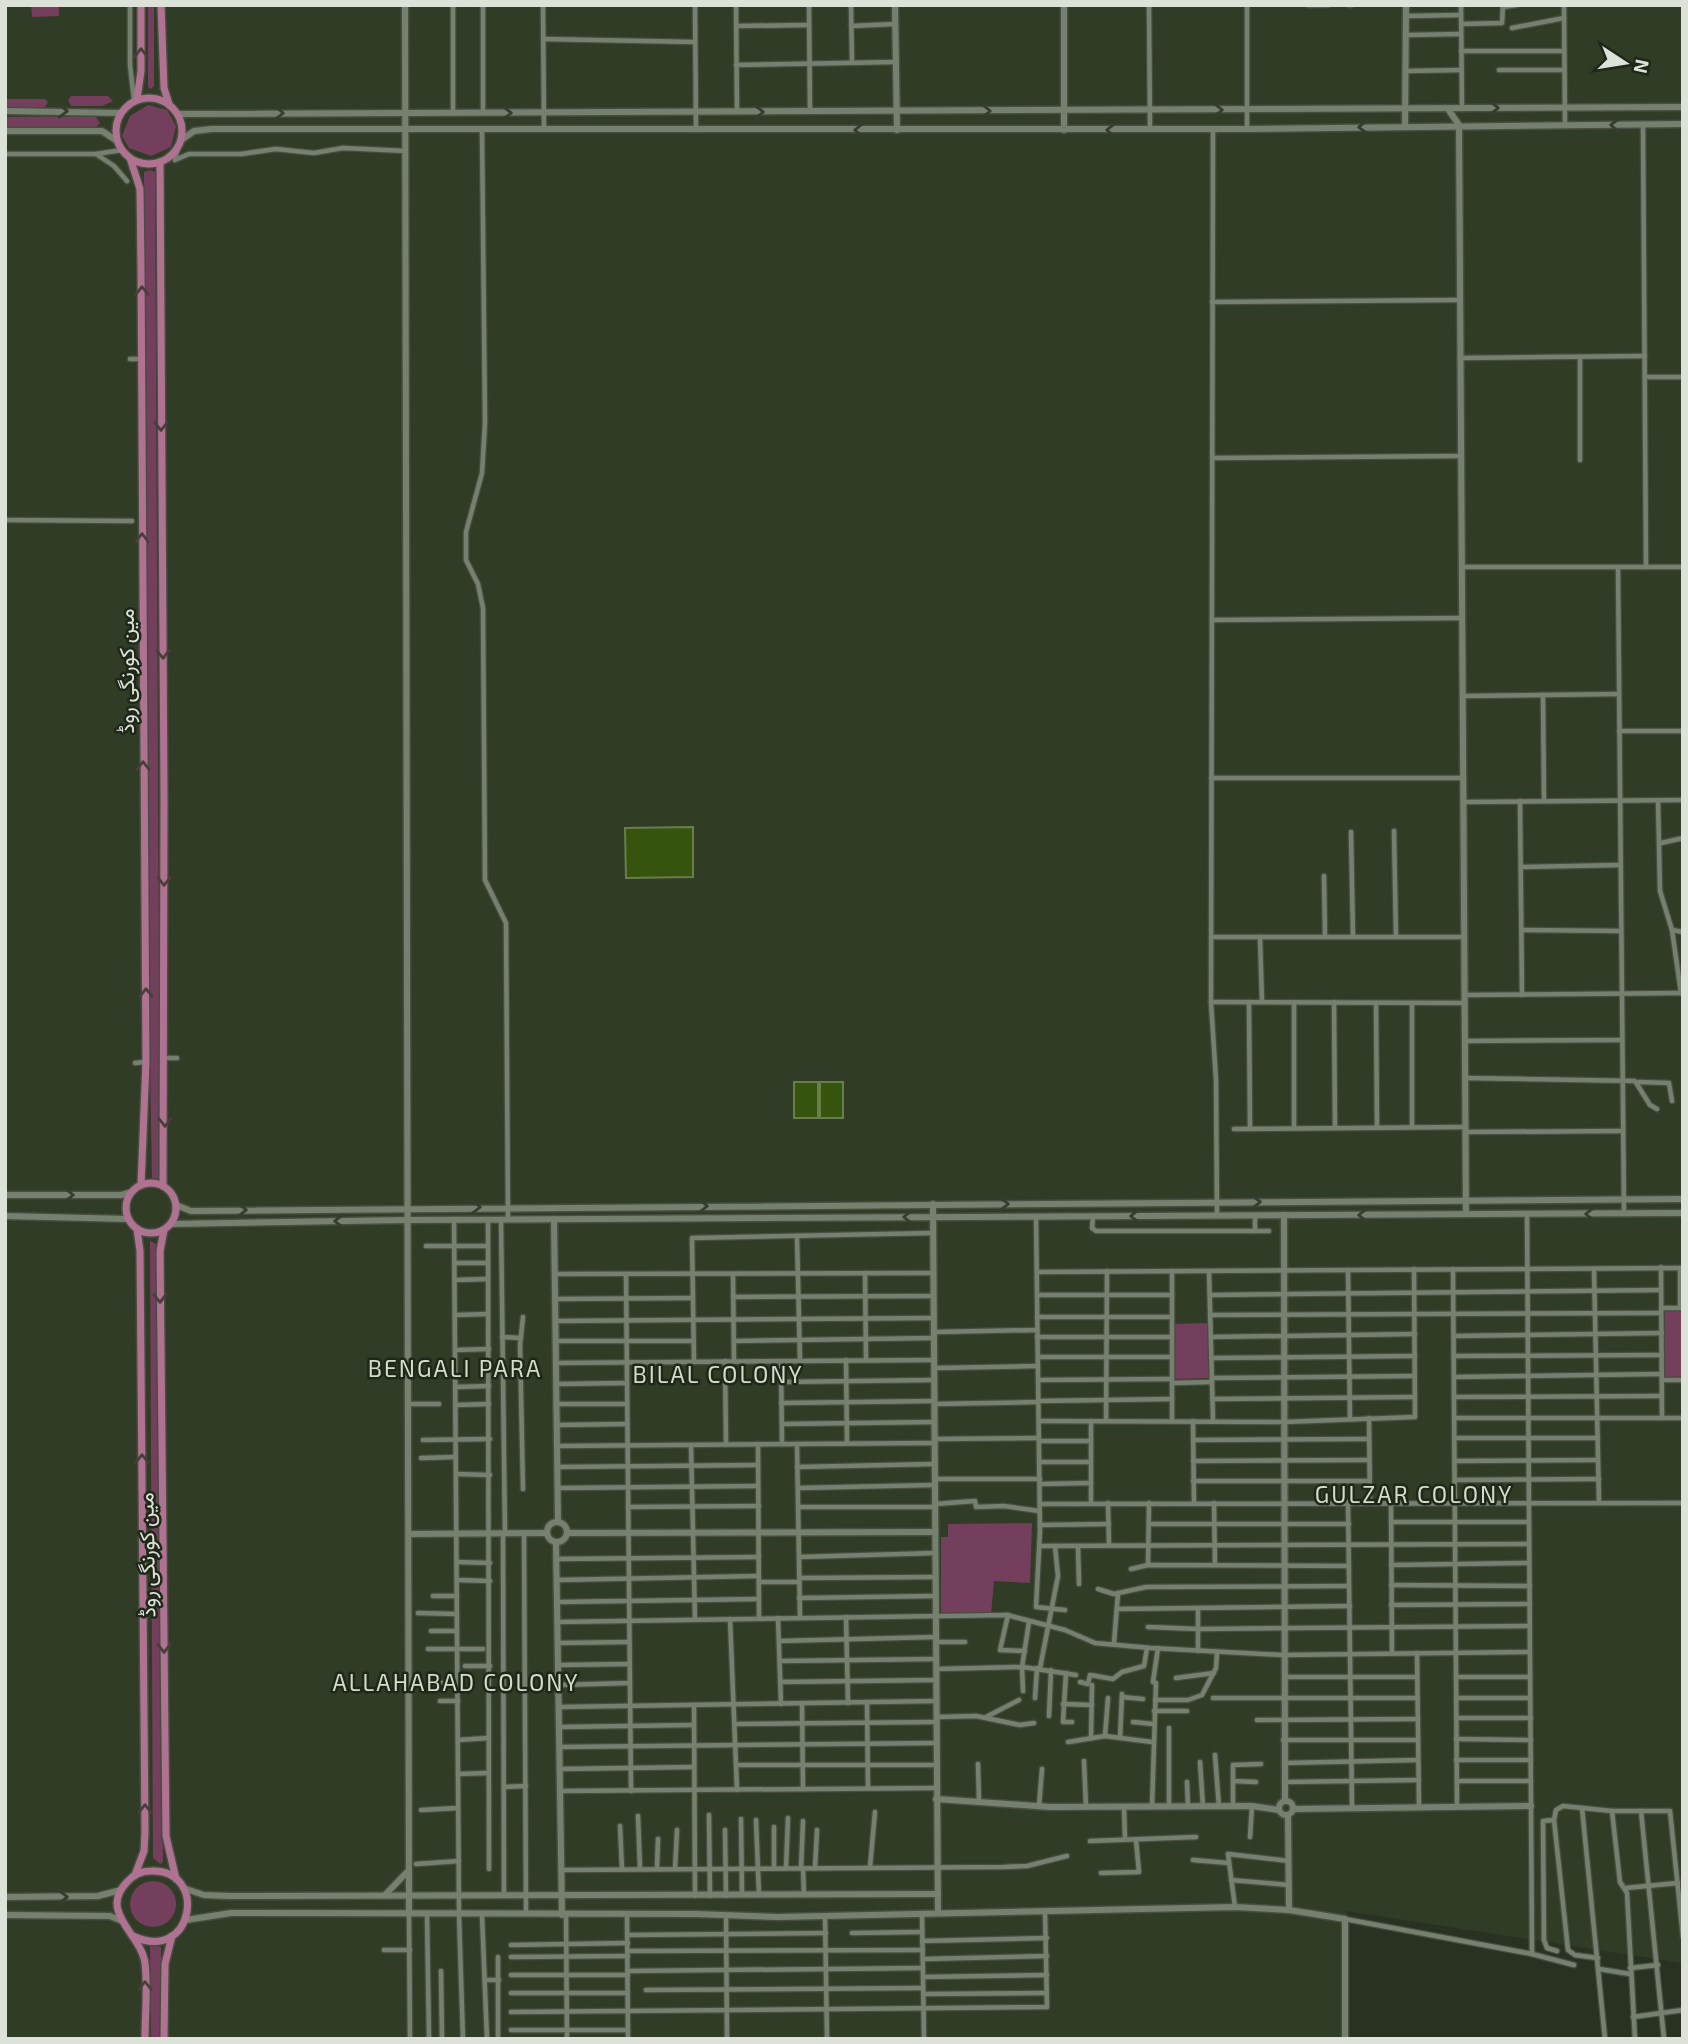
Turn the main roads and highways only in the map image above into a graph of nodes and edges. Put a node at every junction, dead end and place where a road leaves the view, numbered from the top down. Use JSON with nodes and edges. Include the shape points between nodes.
{"nodes":[{"id":1,"x":141,"y":5,"type":"edge"},
{"id":2,"x":162,"y":5,"type":"edge"},
{"id":3,"x":136,"y":100,"type":"junction"},
{"id":4,"x":169,"y":104,"type":"junction"},
{"id":5,"x":130,"y":158,"type":"junction"},
{"id":6,"x":160,"y":162,"type":"junction"},
{"id":7,"x":141,"y":1185,"type":"junction"},
{"id":8,"x":163,"y":1186,"type":"junction"},
{"id":9,"x":137,"y":1229,"type":"junction"},
{"id":10,"x":163,"y":1230,"type":"junction"},
{"id":11,"x":135,"y":1875,"type":"junction"},
{"id":12,"x":176,"y":1879,"type":"junction"},
{"id":13,"x":133,"y":1936,"type":"junction"},
{"id":14,"x":172,"y":1936,"type":"junction"},
{"id":15,"x":145,"y":2039,"type":"edge"},
{"id":16,"x":164,"y":2039,"type":"edge"}],
"edges":[{"from":3,"to":1,"type":"main road","one_way":true},
{"from":2,"to":4,"type":"main road","via":[[164,88]]},
{"from":3,"to":4,"type":"main road","via":[[148,97]]},
{"from":3,"to":5,"type":"main road","via":[[121,113],[116,131],[117,141]]},
{"from":4,"to":6,"type":"main road","via":[[182,128],[180,141]]},
{"from":5,"to":6,"type":"main road","via":[[140,163]]},
{"from":7,"to":5,"type":"main road","name":"مین کورنگی روڈ","one_way":true,"via":[[146,1062],[140,190]]},
{"from":6,"to":8,"type":"main road","name":"مین کورنگی روڈ","one_way":true},
{"from":7,"to":8,"type":"main road"},
{"from":7,"to":9,"type":"main road","via":[[126,1205],[128,1219]]},
{"from":8,"to":10,"type":"main road","via":[[176,1205],[171,1224]]},
{"from":9,"to":10,"type":"main road","via":[[150,1234]]},
{"from":11,"to":9,"type":"main road","name":"مین کورنگی روڈ","one_way":true,"via":[[145,1832]]},
{"from":10,"to":12,"type":"main road","name":"مین کورنگی روڈ","one_way":true,"via":[[166,1836]]},
{"from":11,"to":12,"type":"main road","via":[[156,1871]]},
{"from":11,"to":13,"type":"main road","via":[[121,1891],[117,1910]]},
{"from":12,"to":14,"type":"main road","via":[[188,1909],[186,1920]]},
{"from":13,"to":14,"type":"main road","via":[[152,1942]]},
{"from":15,"to":13,"type":"main road","one_way":true,"via":[[145,1963]]},
{"from":14,"to":16,"type":"main road","via":[[165,1964]]}]}
